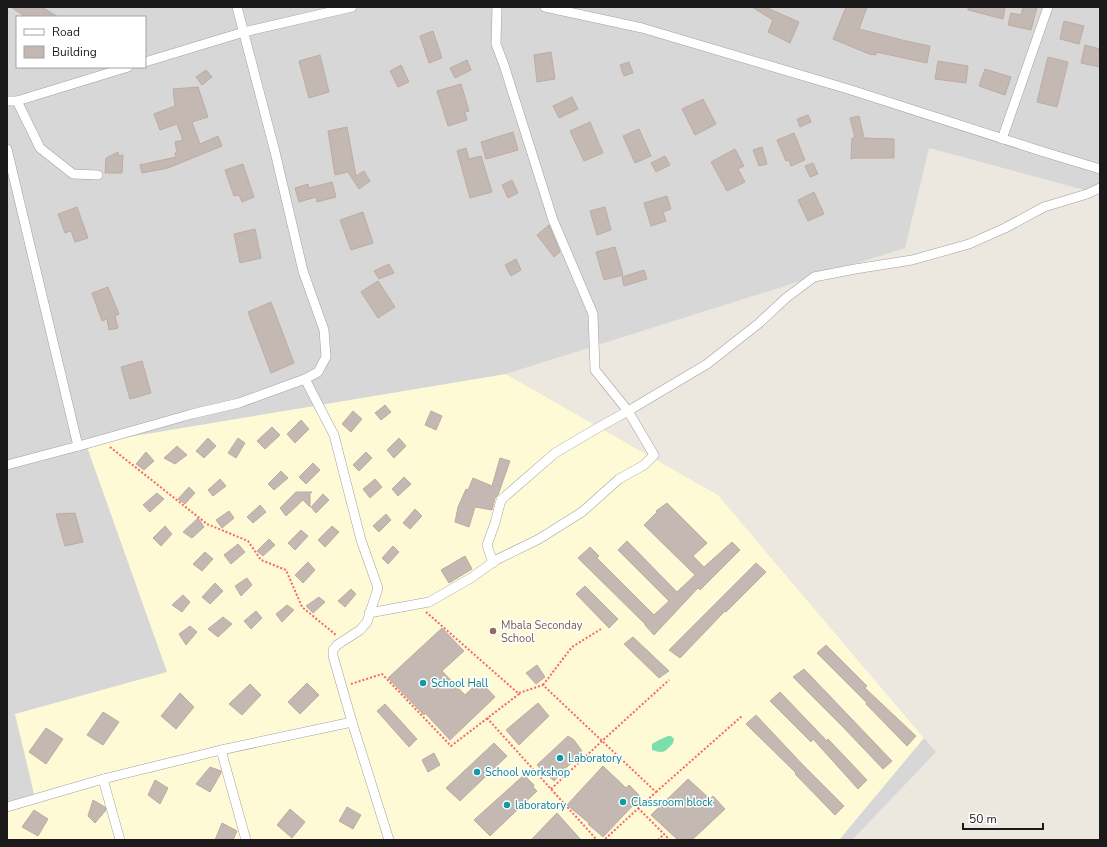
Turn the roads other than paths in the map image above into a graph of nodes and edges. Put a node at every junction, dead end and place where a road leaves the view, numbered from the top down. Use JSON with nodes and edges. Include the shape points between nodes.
{"nodes":[{"id":1,"x":237,"y":7,"type":"edge"},
{"id":2,"x":352,"y":7,"type":"edge"},
{"id":3,"x":497,"y":7,"type":"edge"},
{"id":4,"x":545,"y":7,"type":"edge"},
{"id":5,"x":1048,"y":7,"type":"edge"},
{"id":6,"x":244,"y":32,"type":"junction"},
{"id":7,"x":146,"y":62,"type":"edge"},
{"id":8,"x":125,"y":68,"type":"edge"},
{"id":9,"x":17,"y":100,"type":"junction"},
{"id":10,"x":7,"y":101,"type":"edge"},
{"id":11,"x":1002,"y":139,"type":"junction"},
{"id":12,"x":7,"y":149,"type":"edge"},
{"id":13,"x":1100,"y":169,"type":"edge"},
{"id":14,"x":98,"y":175,"type":"dead end"},
{"id":15,"x":1100,"y":188,"type":"edge"},
{"id":16,"x":305,"y":379,"type":"junction"},
{"id":17,"x":628,"y":411,"type":"junction"},
{"id":18,"x":78,"y":446,"type":"junction"},
{"id":19,"x":7,"y":465,"type":"edge"},
{"id":20,"x":493,"y":563,"type":"junction"},
{"id":21,"x":369,"y":613,"type":"junction"},
{"id":22,"x":352,"y":722,"type":"junction"},
{"id":23,"x":221,"y":750,"type":"junction"},
{"id":24,"x":103,"y":779,"type":"junction"},
{"id":25,"x":7,"y":807,"type":"edge"},
{"id":26,"x":120,"y":840,"type":"edge"},
{"id":27,"x":246,"y":840,"type":"edge"},
{"id":28,"x":389,"y":840,"type":"edge"}],
"edges":[{"from":1,"to":6,"type":"street"},
{"from":2,"to":6,"type":"street"},
{"from":3,"to":17,"type":"street","via":[[496,44],[552,220],[593,314],[595,370]]},
{"from":4,"to":11,"type":"street","via":[[642,28],[848,89]]},
{"from":5,"to":11,"type":"street"},
{"from":6,"to":7,"type":"street"},
{"from":6,"to":16,"type":"street","via":[[303,271],[324,330],[326,357],[318,372]]},
{"from":8,"to":9,"type":"street"},
{"from":9,"to":10,"type":"street"},
{"from":9,"to":14,"type":"street","via":[[40,148],[74,174]]},
{"from":11,"to":13,"type":"street"},
{"from":12,"to":18,"type":"street"},
{"from":15,"to":17,"type":"street","via":[[1044,207],[1006,228],[969,244],[912,260],[814,277],[707,364]]},
{"from":16,"to":18,"type":"street","via":[[240,403]]},
{"from":16,"to":21,"type":"street","via":[[334,435],[361,540],[378,588]]},
{"from":17,"to":20,"type":"street","via":[[555,453],[501,500],[487,545]]},
{"from":17,"to":20,"type":"street","via":[[654,455],[644,465],[619,479],[582,512],[540,539]]},
{"from":18,"to":19,"type":"street"},
{"from":20,"to":21,"type":"street","via":[[429,602]]},
{"from":21,"to":22,"type":"street","via":[[360,630],[333,650]]},
{"from":22,"to":23,"type":"street"},
{"from":22,"to":28,"type":"street"},
{"from":23,"to":24,"type":"street"},
{"from":23,"to":27,"type":"street"},
{"from":24,"to":25,"type":"street"},
{"from":24,"to":26,"type":"street"}]}
